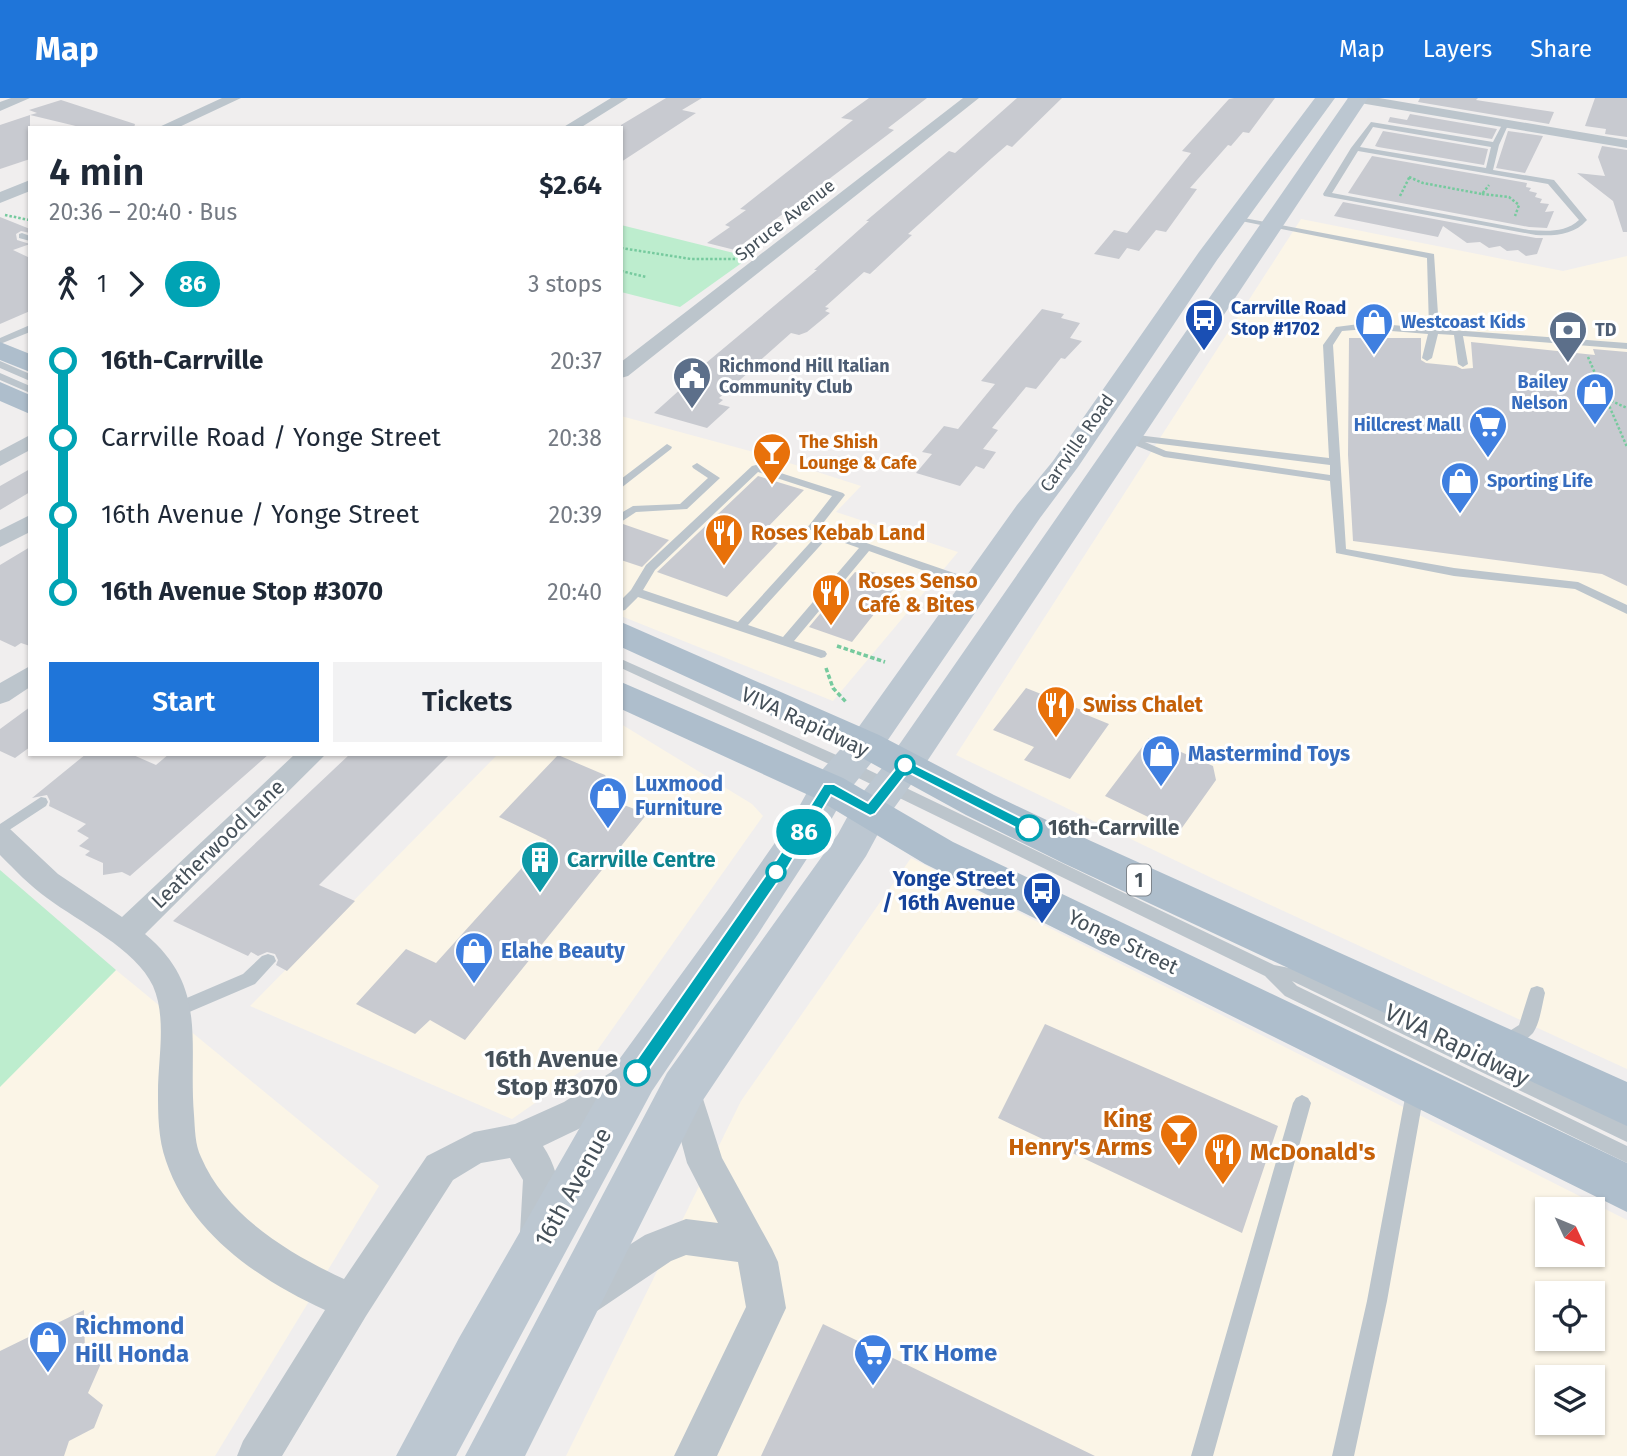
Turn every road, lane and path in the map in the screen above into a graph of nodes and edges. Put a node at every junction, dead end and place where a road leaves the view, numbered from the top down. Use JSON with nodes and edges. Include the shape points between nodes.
{"nodes":[{"id":1,"x":23,"y":98,"type":"edge"},
{"id":2,"x":234,"y":98,"type":"edge"},
{"id":3,"x":621,"y":98,"type":"edge"},
{"id":4,"x":972,"y":98,"type":"edge"},
{"id":5,"x":1325,"y":98,"type":"edge"},
{"id":6,"x":1362,"y":103,"type":"edge"},
{"id":7,"x":0,"y":107,"type":"edge"},
{"id":8,"x":1371,"y":124,"type":"junction"},
{"id":9,"x":1506,"y":125,"type":"junction"},
{"id":10,"x":169,"y":126,"type":"edge"},
{"id":11,"x":572,"y":126,"type":"edge"},
{"id":12,"x":1627,"y":144,"type":"edge"},
{"id":13,"x":1495,"y":145,"type":"junction"},
{"id":14,"x":1355,"y":148,"type":"junction"},
{"id":15,"x":1419,"y":160,"type":"junction"},
{"id":16,"x":1492,"y":172,"type":"junction"},
{"id":17,"x":1409,"y":177,"type":"junction"},
{"id":18,"x":1406,"y":183,"type":"junction"},
{"id":19,"x":1423,"y":183,"type":"junction"},
{"id":20,"x":28,"y":186,"type":"edge"},
{"id":21,"x":1482,"y":194,"type":"junction"},
{"id":22,"x":0,"y":198,"type":"edge"},
{"id":23,"x":1394,"y":207,"type":"junction"},
{"id":24,"x":0,"y":213,"type":"edge"},
{"id":25,"x":1236,"y":218,"type":"junction"},
{"id":26,"x":28,"y":220,"type":"edge"},
{"id":27,"x":1274,"y":225,"type":"junction"},
{"id":28,"x":1511,"y":229,"type":"junction"},
{"id":29,"x":623,"y":248,"type":"edge"},
{"id":30,"x":737,"y":259,"type":"dead end"},
{"id":31,"x":623,"y":272,"type":"edge"},
{"id":32,"x":646,"y":278,"type":"dead end"},
{"id":33,"x":28,"y":329,"type":"edge"},
{"id":34,"x":1434,"y":330,"type":"junction"},
{"id":35,"x":1458,"y":332,"type":"junction"},
{"id":36,"x":0,"y":341,"type":"edge"},
{"id":37,"x":1569,"y":341,"type":"junction"},
{"id":38,"x":1627,"y":346,"type":"edge"},
{"id":39,"x":0,"y":350,"type":"edge"},
{"id":40,"x":1427,"y":358,"type":"dead end"},
{"id":41,"x":0,"y":363,"type":"edge"},
{"id":42,"x":28,"y":363,"type":"edge"},
{"id":43,"x":1463,"y":364,"type":"dead end"},
{"id":44,"x":623,"y":370,"type":"edge"},
{"id":45,"x":0,"y":376,"type":"edge"},
{"id":46,"x":28,"y":377,"type":"edge"},
{"id":47,"x":28,"y":389,"type":"edge"},
{"id":48,"x":0,"y":390,"type":"edge"},
{"id":49,"x":1606,"y":399,"type":"junction"},
{"id":50,"x":28,"y":405,"type":"edge"},
{"id":51,"x":1627,"y":408,"type":"edge"},
{"id":52,"x":1088,"y":429,"type":"junction"},
{"id":53,"x":1125,"y":438,"type":"junction"},
{"id":54,"x":28,"y":442,"type":"edge"},
{"id":55,"x":667,"y":447,"type":"dead end"},
{"id":56,"x":1627,"y":447,"type":"edge"},
{"id":57,"x":0,"y":460,"type":"edge"},
{"id":58,"x":1335,"y":462,"type":"junction"},
{"id":59,"x":697,"y":466,"type":"dead end"},
{"id":60,"x":1336,"y":479,"type":"junction"},
{"id":61,"x":623,"y":483,"type":"edge"},
{"id":62,"x":623,"y":517,"type":"edge"},
{"id":63,"x":28,"y":523,"type":"edge"},
{"id":64,"x":825,"y":533,"type":"junction"},
{"id":65,"x":0,"y":540,"type":"edge"},
{"id":66,"x":1004,"y":546,"type":"junction"},
{"id":67,"x":866,"y":547,"type":"junction"},
{"id":68,"x":1045,"y":558,"type":"junction"},
{"id":69,"x":976,"y":585,"type":"junction"},
{"id":70,"x":636,"y":592,"type":"junction"},
{"id":71,"x":623,"y":605,"type":"edge"},
{"id":72,"x":1627,"y":610,"type":"edge"},
{"id":73,"x":740,"y":627,"type":"junction"},
{"id":74,"x":623,"y":634,"type":"edge"},
{"id":75,"x":786,"y":642,"type":"junction"},
{"id":76,"x":825,"y":657,"type":"junction"},
{"id":77,"x":886,"y":662,"type":"dead end"},
{"id":78,"x":623,"y":664,"type":"edge"},
{"id":79,"x":28,"y":676,"type":"edge"},
{"id":80,"x":0,"y":695,"type":"edge"},
{"id":81,"x":623,"y":695,"type":"edge"},
{"id":82,"x":846,"y":702,"type":"dead end"},
{"id":83,"x":310,"y":756,"type":"edge"},
{"id":84,"x":847,"y":766,"type":"junction"},
{"id":85,"x":888,"y":788,"type":"junction"},
{"id":86,"x":41,"y":802,"type":"dead end"},
{"id":87,"x":0,"y":831,"type":"edge"},
{"id":88,"x":0,"y":837,"type":"edge"},
{"id":89,"x":123,"y":935,"type":"junction"},
{"id":90,"x":268,"y":961,"type":"dead end"},
{"id":91,"x":1271,"y":971,"type":"junction"},
{"id":92,"x":1537,"y":993,"type":"dead end"},
{"id":93,"x":174,"y":1011,"type":"junction"},
{"id":94,"x":1499,"y":1046,"type":"junction"},
{"id":95,"x":635,"y":1076,"type":"junction"},
{"id":96,"x":1416,"y":1085,"type":"junction"},
{"id":97,"x":684,"y":1088,"type":"junction"},
{"id":98,"x":1302,"y":1103,"type":"dead end"},
{"id":99,"x":1627,"y":1105,"type":"edge"},
{"id":100,"x":1627,"y":1134,"type":"edge"},
{"id":101,"x":519,"y":1140,"type":"junction"},
{"id":102,"x":1627,"y":1155,"type":"edge"},
{"id":103,"x":1627,"y":1188,"type":"edge"},
{"id":104,"x":750,"y":1245,"type":"junction"},
{"id":105,"x":539,"y":1248,"type":"junction"},
{"id":106,"x":352,"y":1302,"type":"junction"},
{"id":107,"x":572,"y":1304,"type":"junction"},
{"id":108,"x":258,"y":1456,"type":"edge"},
{"id":109,"x":425,"y":1456,"type":"edge"},
{"id":110,"x":494,"y":1456,"type":"edge"},
{"id":111,"x":695,"y":1456,"type":"edge"},
{"id":112,"x":1202,"y":1456,"type":"edge"},
{"id":113,"x":1343,"y":1456,"type":"edge"}],
"edges":[{"from":1,"to":7,"type":"street"},
{"from":2,"to":10,"type":"street"},
{"from":3,"to":11,"type":"street"},
{"from":4,"to":44,"type":"street","name":"Spruce Avenue"},
{"from":5,"to":25,"type":"main road","name":"Carrville Road"},
{"from":6,"to":8,"type":"lane"},
{"from":6,"to":9,"type":"street"},
{"from":6,"to":27,"type":"main road","name":"Carrville Road"},
{"from":8,"to":13,"type":"lane"},
{"from":8,"to":14,"type":"lane"},
{"from":9,"to":12,"type":"street"},
{"from":9,"to":13,"type":"lane"},
{"from":13,"to":16,"type":"lane"},
{"from":14,"to":15,"type":"lane"},
{"from":14,"to":23,"type":"lane","via":[[1327,194]]},
{"from":15,"to":16,"type":"lane"},
{"from":15,"to":17,"type":"path"},
{"from":16,"to":21,"type":"path"},
{"from":16,"to":28,"type":"lane","via":[[1551,182],[1583,220],[1576,228],[1543,233]]},
{"from":17,"to":18,"type":"path"},
{"from":17,"to":19,"type":"path"},
{"from":18,"to":19,"type":"path"},
{"from":18,"to":23,"type":"path"},
{"from":19,"to":21,"type":"path"},
{"from":20,"to":22,"type":"street"},
{"from":21,"to":28,"type":"path","via":[[1509,197],[1519,205]]},
{"from":23,"to":28,"type":"lane"},
{"from":24,"to":26,"type":"path"},
{"from":25,"to":27,"type":"lane"},
{"from":25,"to":52,"type":"main road","name":"Carrville Road"},
{"from":27,"to":34,"type":"lane","via":[[1431,256]]},
{"from":27,"to":53,"type":"main road","name":"Carrville Road"},
{"from":29,"to":30,"type":"path","via":[[691,259]]},
{"from":31,"to":32,"type":"path"},
{"from":33,"to":36,"type":"lane"},
{"from":34,"to":35,"type":"lane"},
{"from":34,"to":40,"type":"lane"},
{"from":34,"to":58,"type":"lane","via":[[1339,329],[1328,345]]},
{"from":35,"to":37,"type":"lane"},
{"from":35,"to":43,"type":"lane"},
{"from":37,"to":38,"type":"lane"},
{"from":37,"to":49,"type":"path","via":[[1591,360]]},
{"from":39,"to":42,"type":"main road"},
{"from":41,"to":46,"type":"lane"},
{"from":45,"to":47,"type":"lane"},
{"from":48,"to":50,"type":"main road"},
{"from":49,"to":51,"type":"path"},
{"from":49,"to":56,"type":"path"},
{"from":52,"to":53,"type":"main road"},
{"from":52,"to":66,"type":"main road","name":"Carrville Road"},
{"from":53,"to":58,"type":"lane"},
{"from":53,"to":60,"type":"lane","via":[[1164,454]]},
{"from":53,"to":68,"type":"main road","name":"Carrville Road"},
{"from":54,"to":57,"type":"street"},
{"from":55,"to":61,"type":"lane"},
{"from":58,"to":60,"type":"lane"},
{"from":59,"to":62,"type":"lane","via":[[715,478],[683,507],[633,509]]},
{"from":60,"to":72,"type":"lane","via":[[1340,551],[1454,572],[1578,586]]},
{"from":63,"to":65,"type":"street"},
{"from":64,"to":67,"type":"lane"},
{"from":64,"to":70,"type":"lane","via":[[813,528],[839,495],[756,468],[650,568]]},
{"from":64,"to":73,"type":"lane"},
{"from":66,"to":68,"type":"main road"},
{"from":66,"to":69,"type":"main road","name":"Carrville Road"},
{"from":67,"to":69,"type":"lane"},
{"from":67,"to":75,"type":"lane"},
{"from":68,"to":85,"type":"main road","name":"Carrville Road"},
{"from":69,"to":84,"type":"main road","name":"Carrville Road"},
{"from":70,"to":71,"type":"lane"},
{"from":70,"to":73,"type":"lane"},
{"from":73,"to":75,"type":"lane"},
{"from":74,"to":84,"type":"main road","name":"Yonge Street","number":"1"},
{"from":75,"to":76,"type":"lane"},
{"from":76,"to":77,"type":"path","via":[[838,645]]},
{"from":76,"to":82,"type":"path","via":[[833,688]]},
{"from":78,"to":84,"type":"lane","name":"VIVA Rapidway"},
{"from":79,"to":80,"type":"street"},
{"from":81,"to":84,"type":"main road","name":"Yonge Street","number":"1"},
{"from":83,"to":89,"type":"street","name":"Leatherwood Lane"},
{"from":84,"to":85,"type":"main road","name":"Yonge Street","number":"1"},
{"from":84,"to":85,"type":"main road","name":"Yonge Street","number":"1"},
{"from":84,"to":95,"type":"main road","name":"16th Avenue"},
{"from":85,"to":91,"type":"lane","name":"VIVA Rapidway"},
{"from":85,"to":94,"type":"main road","name":"Yonge Street","number":"1","via":[[1065,846]]},
{"from":85,"to":96,"type":"main road","name":"Yonge Street","number":"1","via":[[939,853]]},
{"from":85,"to":97,"type":"main road"},
{"from":86,"to":87,"type":"lane"},
{"from":88,"to":89,"type":"street","via":[[52,886]]},
{"from":89,"to":93,"type":"street","via":[[151,960],[170,987]]},
{"from":90,"to":93,"type":"lane","via":[[249,979]]},
{"from":91,"to":100,"type":"lane","name":"VIVA Rapidway","via":[[1299,975]]},
{"from":91,"to":102,"type":"lane","name":"VIVA Rapidway","via":[[1291,991]]},
{"from":92,"to":94,"type":"lane","via":[[1526,1029]]},
{"from":93,"to":106,"type":"street","via":[[179,1137],[183,1159],[208,1204],[260,1255]]},
{"from":94,"to":99,"type":"main road","name":"Yonge Street","number":"1"},
{"from":95,"to":101,"type":"street","via":[[576,1113]]},
{"from":95,"to":105,"type":"main road","name":"16th Avenue"},
{"from":96,"to":103,"type":"main road","name":"Yonge Street","number":"1"},
{"from":96,"to":113,"type":"lane"},
{"from":97,"to":104,"type":"street","via":[[705,1163]]},
{"from":97,"to":107,"type":"main road"},
{"from":98,"to":112,"type":"lane"},
{"from":101,"to":105,"type":"street","via":[[541,1180]]},
{"from":101,"to":106,"type":"street","via":[[474,1148],[440,1168]]},
{"from":104,"to":107,"type":"street","via":[[686,1237],[658,1248]]},
{"from":104,"to":111,"type":"street","via":[[759,1262],[766,1308]]},
{"from":105,"to":109,"type":"main road","name":"16th Avenue"},
{"from":106,"to":108,"type":"street"},
{"from":107,"to":110,"type":"main road"}]}
